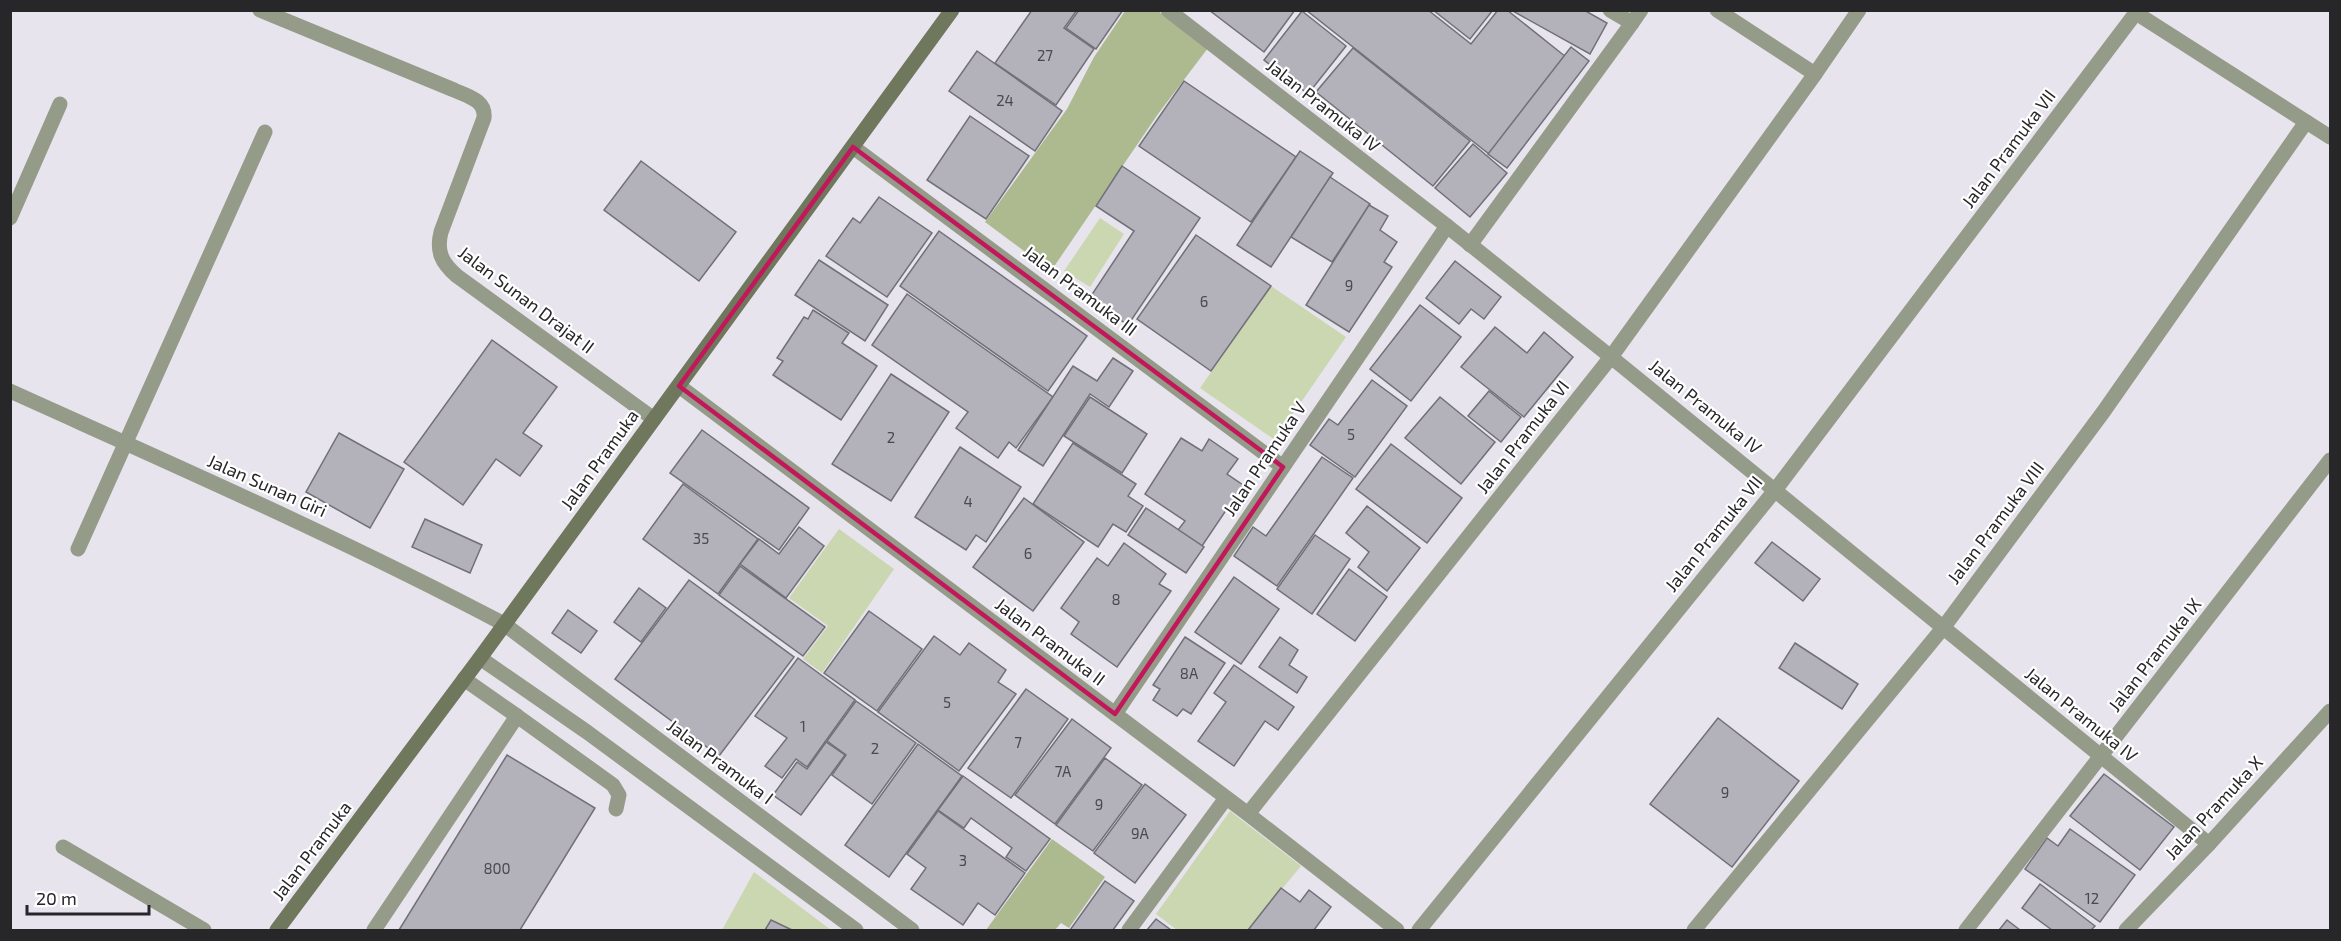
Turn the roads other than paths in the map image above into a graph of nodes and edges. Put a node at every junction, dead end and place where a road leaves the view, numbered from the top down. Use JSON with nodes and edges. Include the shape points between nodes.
{"nodes":[{"id":1,"x":260,"y":10,"type":"edge"},
{"id":2,"x":952,"y":10,"type":"edge"},
{"id":3,"x":1168,"y":10,"type":"edge"},
{"id":4,"x":1610,"y":10,"type":"edge"},
{"id":5,"x":1717,"y":10,"type":"edge"},
{"id":6,"x":1858,"y":10,"type":"edge"},
{"id":7,"x":2137,"y":12,"type":"edge"},
{"id":8,"x":1637,"y":16,"type":"edge"},
{"id":9,"x":1815,"y":74,"type":"junction"},
{"id":10,"x":60,"y":104,"type":"dead end"},
{"id":11,"x":2306,"y":122,"type":"junction"},
{"id":12,"x":265,"y":132,"type":"dead end"},
{"id":13,"x":2331,"y":137,"type":"edge"},
{"id":14,"x":853,"y":147,"type":"junction"},
{"id":15,"x":10,"y":218,"type":"edge"},
{"id":16,"x":1447,"y":226,"type":"junction"},
{"id":17,"x":1470,"y":244,"type":"junction"},
{"id":18,"x":1611,"y":357,"type":"junction"},
{"id":19,"x":679,"y":386,"type":"junction"},
{"id":20,"x":10,"y":391,"type":"edge"},
{"id":21,"x":654,"y":419,"type":"junction"},
{"id":22,"x":127,"y":444,"type":"junction"},
{"id":23,"x":2331,"y":460,"type":"edge"},
{"id":24,"x":1283,"y":467,"type":"junction"},
{"id":25,"x":1776,"y":489,"type":"junction"},
{"id":26,"x":78,"y":549,"type":"dead end"},
{"id":27,"x":504,"y":624,"type":"junction"},
{"id":28,"x":1943,"y":628,"type":"junction"},
{"id":29,"x":480,"y":658,"type":"junction"},
{"id":30,"x":464,"y":679,"type":"junction"},
{"id":31,"x":2331,"y":711,"type":"edge"},
{"id":32,"x":1115,"y":714,"type":"junction"},
{"id":33,"x":517,"y":716,"type":"junction"},
{"id":34,"x":2100,"y":757,"type":"junction"},
{"id":35,"x":1226,"y":798,"type":"junction"},
{"id":36,"x":616,"y":809,"type":"dead end"},
{"id":37,"x":1248,"y":814,"type":"junction"},
{"id":38,"x":2209,"y":844,"type":"junction"},
{"id":39,"x":63,"y":848,"type":"dead end"},
{"id":40,"x":204,"y":930,"type":"edge"},
{"id":41,"x":277,"y":930,"type":"edge"},
{"id":42,"x":374,"y":930,"type":"edge"},
{"id":43,"x":856,"y":930,"type":"edge"},
{"id":44,"x":912,"y":930,"type":"edge"},
{"id":45,"x":1129,"y":930,"type":"edge"},
{"id":46,"x":1397,"y":930,"type":"edge"},
{"id":47,"x":1419,"y":930,"type":"edge"},
{"id":48,"x":1694,"y":930,"type":"edge"},
{"id":49,"x":1966,"y":930,"type":"edge"},
{"id":50,"x":2126,"y":930,"type":"edge"}],
"edges":[{"from":1,"to":21,"type":"street","name":"Jalan Sunan Drajat II","via":[[481,104],[484,118],[441,232],[440,257],[457,276]]},
{"from":2,"to":14,"type":"main road","name":"Jalan Pramuka"},
{"from":3,"to":16,"type":"street","name":"Jalan Pramuka IV"},
{"from":4,"to":8,"type":"street"},
{"from":5,"to":9,"type":"street"},
{"from":6,"to":9,"type":"street","name":"Jalan Pramuka VI"},
{"from":7,"to":11,"type":"street"},
{"from":7,"to":25,"type":"street","name":"Jalan Pramuka VII"},
{"from":8,"to":17,"type":"street"},
{"from":9,"to":18,"type":"street","name":"Jalan Pramuka VI"},
{"from":10,"to":15,"type":"street"},
{"from":11,"to":13,"type":"street"},
{"from":11,"to":28,"type":"street","name":"Jalan Pramuka VIII","via":[[2103,411]]},
{"from":12,"to":22,"type":"street"},
{"from":14,"to":19,"type":"main road","name":"Jalan Pramuka"},
{"from":14,"to":24,"type":"street","name":"Jalan Pramuka III"},
{"from":16,"to":17,"type":"street","name":"Jalan Pramuka IV"},
{"from":16,"to":24,"type":"street","name":"Jalan Pramuka V"},
{"from":17,"to":18,"type":"street","name":"Jalan Pramuka IV"},
{"from":18,"to":25,"type":"street","name":"Jalan Pramuka IV"},
{"from":18,"to":37,"type":"street","name":"Jalan Pramuka VI"},
{"from":19,"to":21,"type":"main road","name":"Jalan Pramuka"},
{"from":19,"to":32,"type":"street","name":"Jalan Pramuka II"},
{"from":20,"to":22,"type":"street","name":"Jalan Sunan Giri"},
{"from":21,"to":27,"type":"main road","name":"Jalan Pramuka"},
{"from":22,"to":26,"type":"street"},
{"from":22,"to":27,"type":"street","name":"Jalan Sunan Giri","via":[[316,530]]},
{"from":23,"to":34,"type":"street","name":"Jalan Pramuka IX"},
{"from":24,"to":32,"type":"street","name":"Jalan Pramuka V"},
{"from":25,"to":28,"type":"street","name":"Jalan Pramuka IV"},
{"from":25,"to":47,"type":"street","name":"Jalan Pramuka VII"},
{"from":27,"to":29,"type":"main road","name":"Jalan Pramuka"},
{"from":27,"to":44,"type":"street","name":"Jalan Pramuka I"},
{"from":28,"to":34,"type":"street","name":"Jalan Pramuka IV"},
{"from":28,"to":48,"type":"street","name":"Jalan Pramuka VIII"},
{"from":29,"to":30,"type":"main road","name":"Jalan Pramuka"},
{"from":29,"to":43,"type":"street","via":[[597,738]]},
{"from":30,"to":33,"type":"street"},
{"from":30,"to":41,"type":"main road","name":"Jalan Pramuka"},
{"from":31,"to":38,"type":"street","name":"Jalan Pramuka X"},
{"from":32,"to":35,"type":"street","name":"Jalan Pramuka II"},
{"from":33,"to":36,"type":"street","via":[[613,785],[619,795]]},
{"from":33,"to":42,"type":"street"},
{"from":34,"to":38,"type":"street","name":"Jalan Pramuka IV"},
{"from":34,"to":49,"type":"street","name":"Jalan Pramuka IX"},
{"from":35,"to":37,"type":"street","name":"Jalan Pramuka II"},
{"from":35,"to":45,"type":"street"},
{"from":37,"to":46,"type":"street","name":"Jalan Pramuka II"},
{"from":38,"to":50,"type":"street","name":"Jalan Pramuka X"},
{"from":39,"to":40,"type":"street"}]}
